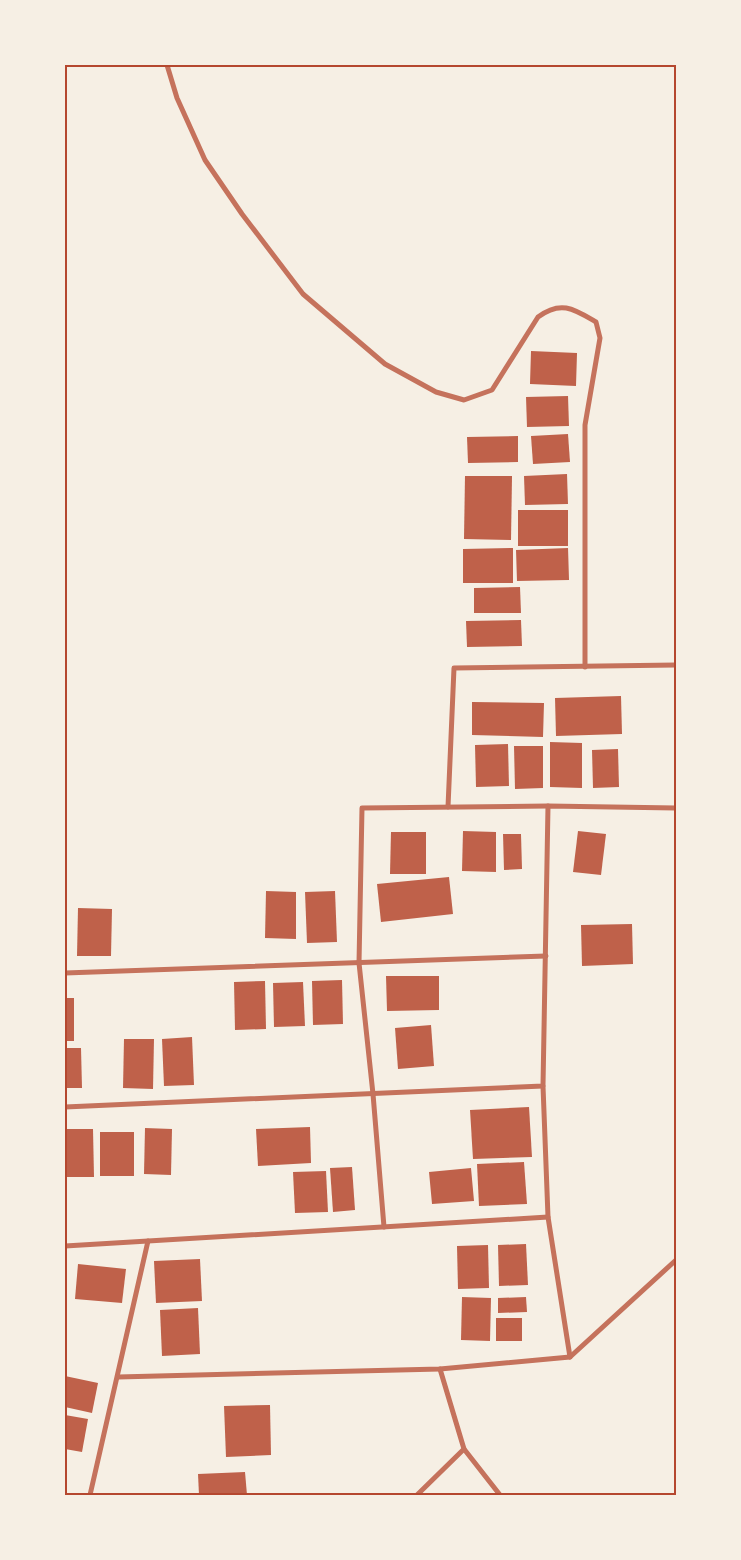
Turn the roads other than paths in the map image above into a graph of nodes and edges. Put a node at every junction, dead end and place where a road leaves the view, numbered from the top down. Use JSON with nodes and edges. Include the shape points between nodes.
{"nodes":[{"id":1,"x":167,"y":65,"type":"edge"},
{"id":2,"x":676,"y":665,"type":"edge"},
{"id":3,"x":584,"y":667,"type":"junction"},
{"id":4,"x":548,"y":806,"type":"junction"},
{"id":5,"x":448,"y":807,"type":"junction"},
{"id":6,"x":676,"y":808,"type":"edge"},
{"id":7,"x":546,"y":956,"type":"junction"},
{"id":8,"x":358,"y":963,"type":"junction"},
{"id":9,"x":65,"y":974,"type":"edge"},
{"id":10,"x":543,"y":1086,"type":"junction"},
{"id":11,"x":373,"y":1094,"type":"junction"},
{"id":12,"x":65,"y":1107,"type":"edge"},
{"id":13,"x":548,"y":1217,"type":"junction"},
{"id":14,"x":384,"y":1227,"type":"junction"},
{"id":15,"x":148,"y":1241,"type":"junction"},
{"id":16,"x":65,"y":1246,"type":"edge"},
{"id":17,"x":676,"y":1260,"type":"edge"},
{"id":18,"x":570,"y":1357,"type":"junction"},
{"id":19,"x":440,"y":1369,"type":"junction"},
{"id":20,"x":118,"y":1377,"type":"junction"},
{"id":21,"x":464,"y":1449,"type":"junction"},
{"id":22,"x":90,"y":1495,"type":"edge"},
{"id":23,"x":417,"y":1495,"type":"edge"},
{"id":24,"x":500,"y":1495,"type":"edge"}],
"edges":[{"from":1,"to":3,"type":"street","via":[[177,98],[205,160],[242,214],[303,294],[384,364],[436,392],[464,400],[492,390],[538,317],[549,309],[571,307],[596,322],[600,338],[585,425]]},
{"from":2,"to":3,"type":"street"},
{"from":3,"to":5,"type":"street","via":[[454,668]]},
{"from":4,"to":5,"type":"street"},
{"from":4,"to":6,"type":"street"},
{"from":4,"to":7,"type":"street"},
{"from":5,"to":8,"type":"street","via":[[362,808]]},
{"from":7,"to":8,"type":"street"},
{"from":7,"to":10,"type":"street"},
{"from":8,"to":9,"type":"street"},
{"from":8,"to":11,"type":"street"},
{"from":10,"to":11,"type":"street"},
{"from":10,"to":13,"type":"street"},
{"from":11,"to":12,"type":"street"},
{"from":11,"to":14,"type":"street"},
{"from":13,"to":14,"type":"street"},
{"from":13,"to":18,"type":"street"},
{"from":14,"to":15,"type":"street"},
{"from":15,"to":16,"type":"street"},
{"from":15,"to":20,"type":"street"},
{"from":17,"to":18,"type":"street"},
{"from":18,"to":19,"type":"street"},
{"from":19,"to":20,"type":"street"},
{"from":19,"to":21,"type":"street"},
{"from":20,"to":22,"type":"street"},
{"from":21,"to":23,"type":"street"},
{"from":21,"to":24,"type":"street"}]}
